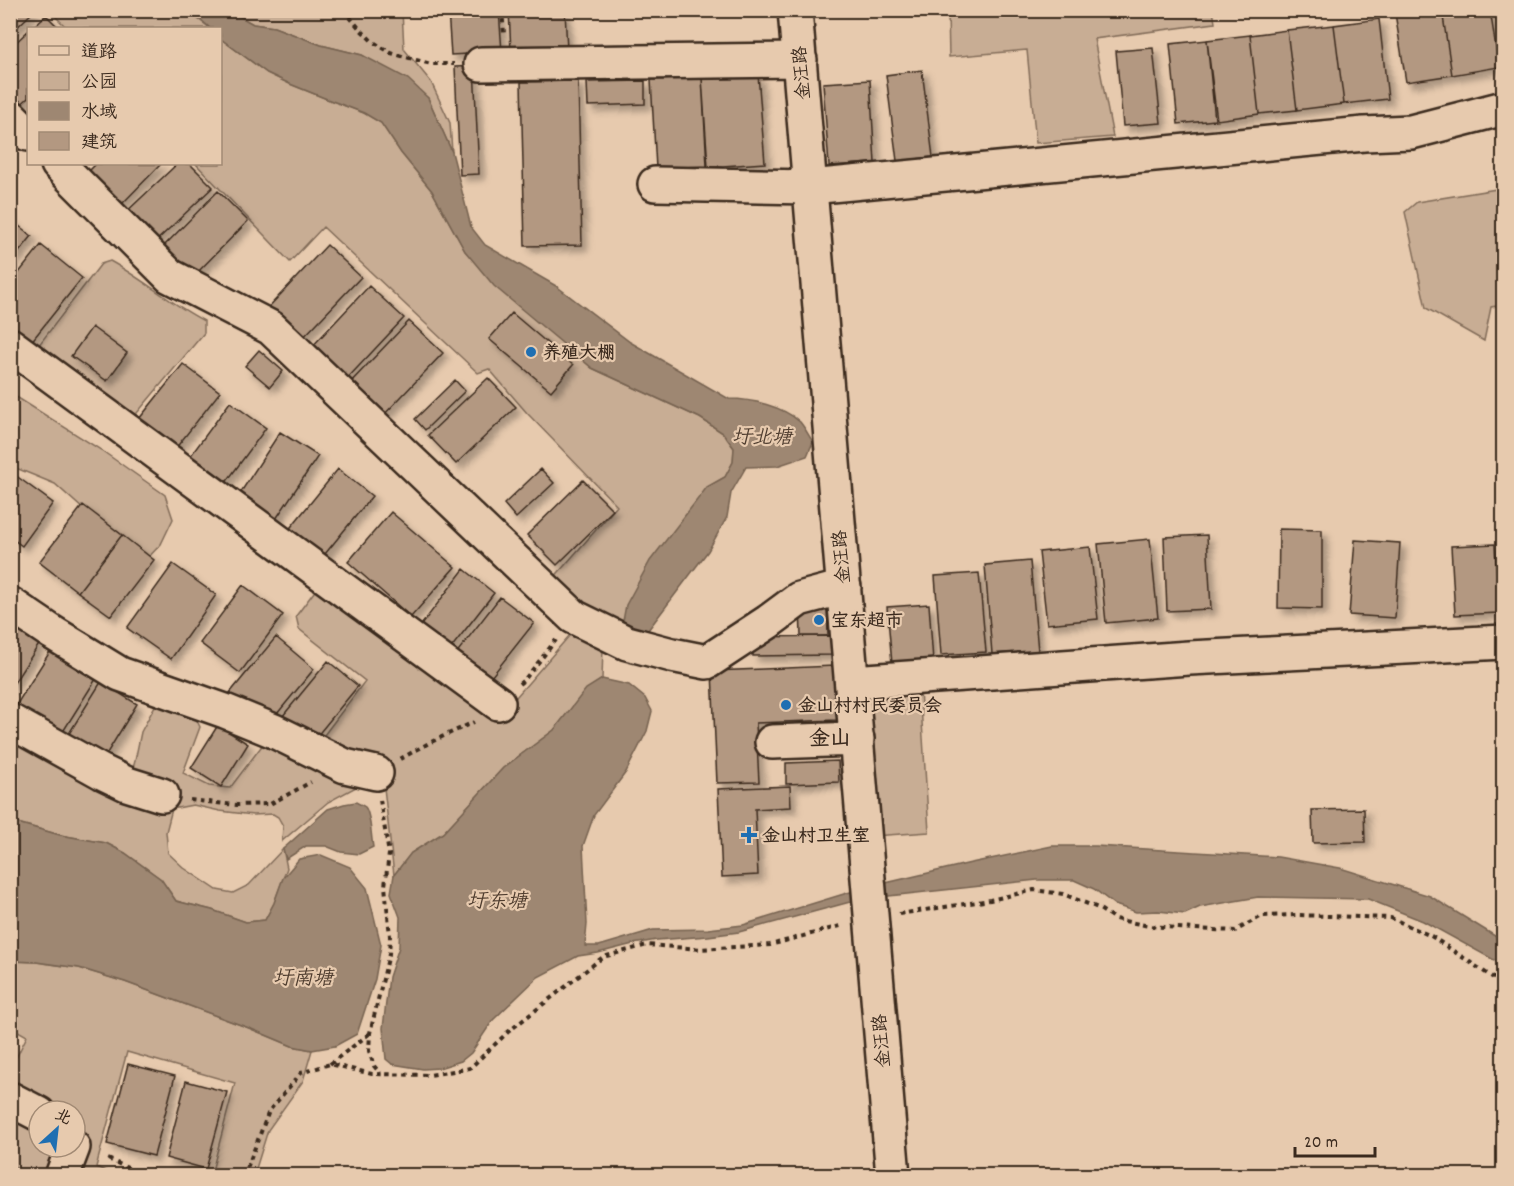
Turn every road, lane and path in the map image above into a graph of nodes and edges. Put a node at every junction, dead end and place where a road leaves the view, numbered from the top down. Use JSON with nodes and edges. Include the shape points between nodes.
{"nodes":[{"id":1,"x":345,"y":10,"type":"edge"},
{"id":2,"x":795,"y":10,"type":"edge"},
{"id":3,"x":800,"y":60,"type":"junction"},
{"id":4,"x":481,"y":64,"type":"joint"},
{"id":5,"x":1503,"y":108,"type":"edge"},
{"id":6,"x":10,"y":116,"type":"edge"},
{"id":7,"x":27,"y":133,"type":"edge"},
{"id":8,"x":59,"y":165,"type":"edge"},
{"id":9,"x":655,"y":184,"type":"dead end"},
{"id":10,"x":810,"y":187,"type":"junction"},
{"id":11,"x":10,"y":345,"type":"edge"},
{"id":12,"x":844,"y":587,"type":"junction"},
{"id":13,"x":10,"y":604,"type":"edge"},
{"id":14,"x":1503,"y":642,"type":"edge"},
{"id":15,"x":852,"y":682,"type":"junction"},
{"id":16,"x":498,"y":703,"type":"dead end"},
{"id":17,"x":10,"y":721,"type":"edge"},
{"id":18,"x":856,"y":739,"type":"junction"},
{"id":19,"x":772,"y":742,"type":"dead end"},
{"id":20,"x":360,"y":769,"type":"junction"},
{"id":21,"x":162,"y":795,"type":"joint"},
{"id":22,"x":370,"y":1033,"type":"junction"},
{"id":23,"x":330,"y":1064,"type":"dead end"},
{"id":24,"x":381,"y":1074,"type":"dead end"},
{"id":25,"x":10,"y":1099,"type":"edge"},
{"id":26,"x":27,"y":1108,"type":"edge"},
{"id":27,"x":68,"y":1159,"type":"edge"},
{"id":28,"x":108,"y":1159,"type":"dead end"},
{"id":29,"x":62,"y":1176,"type":"edge"},
{"id":30,"x":146,"y":1176,"type":"edge"},
{"id":31,"x":893,"y":1176,"type":"edge"}],
"edges":[{"from":1,"to":4,"type":"path","via":[[372,41],[391,53],[431,64]]},
{"from":2,"to":3,"type":"street","name":"金汪路"},
{"from":3,"to":4,"type":"street"},
{"from":3,"to":10,"type":"street","name":"金汪路"},
{"from":5,"to":10,"type":"street","via":[[1411,132]]},
{"from":6,"to":7,"type":"street"},
{"from":8,"to":12,"type":"street","via":[[170,276],[272,328],[574,617],[627,644],[707,662],[799,599]]},
{"from":9,"to":10,"type":"street"},
{"from":10,"to":12,"type":"street","name":"金汪路"},
{"from":11,"to":16,"type":"street"},
{"from":12,"to":15,"type":"street","name":"金汪路"},
{"from":13,"to":20,"type":"street","via":[[120,674],[225,711]]},
{"from":14,"to":15,"type":"street","via":[[1189,658]]},
{"from":15,"to":18,"type":"street","name":"金汪路"},
{"from":17,"to":21,"type":"street","via":[[102,772]]},
{"from":18,"to":19,"type":"street"},
{"from":18,"to":31,"type":"street","name":"金汪路"},
{"from":20,"to":21,"type":"path","via":[[295,790],[270,804],[236,805]]},
{"from":20,"to":22,"type":"path","via":[[388,854],[385,886],[389,954]]},
{"from":22,"to":23,"type":"path"},
{"from":22,"to":24,"type":"path","via":[[369,1051]]},
{"from":25,"to":26,"type":"street"},
{"from":27,"to":29,"type":"street"},
{"from":28,"to":30,"type":"path"}]}
